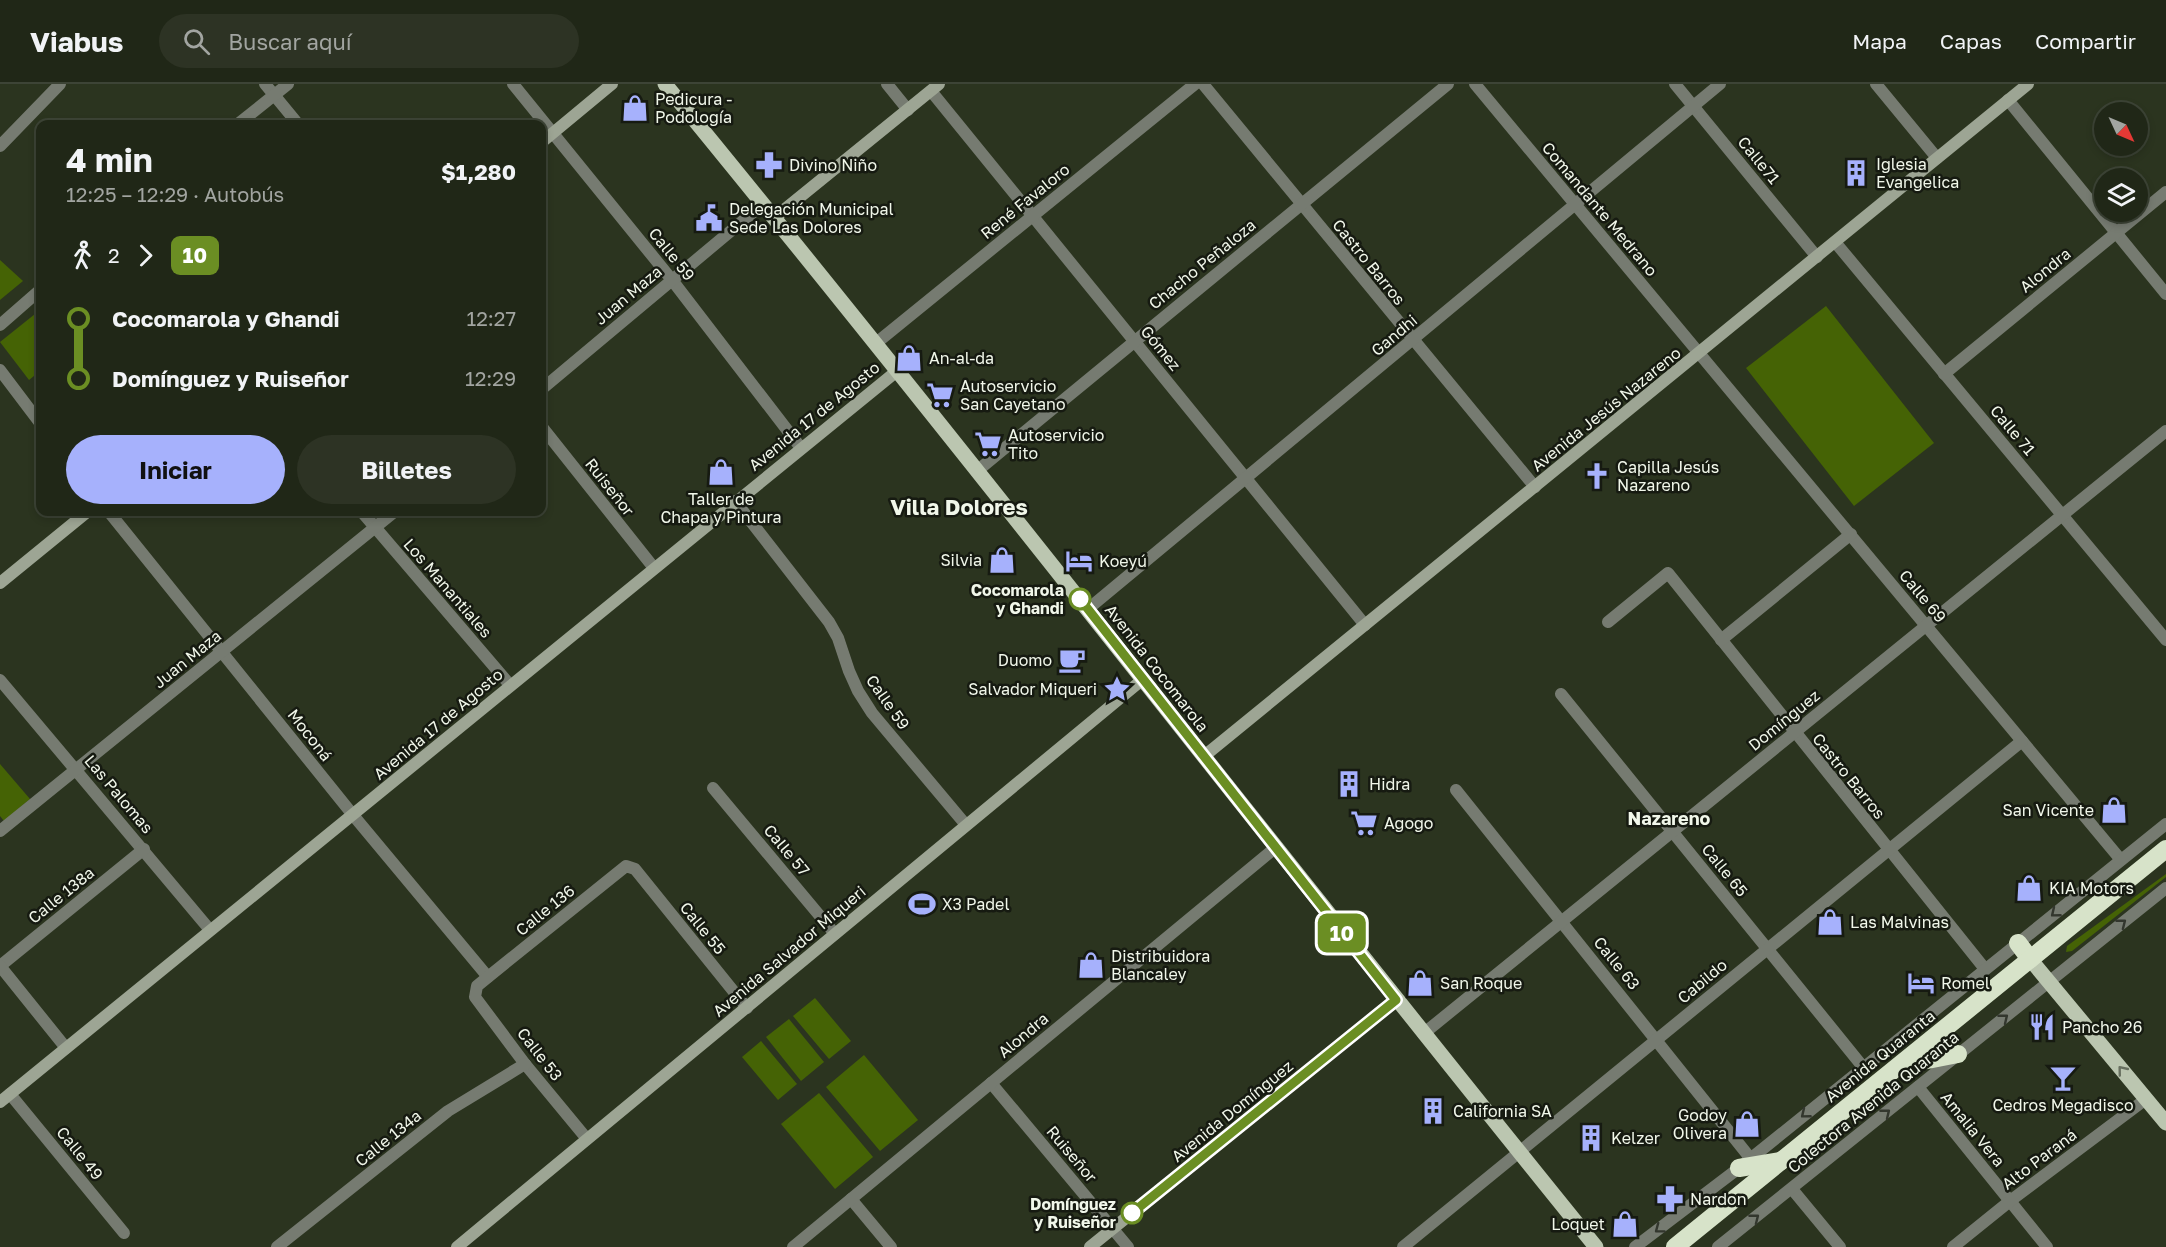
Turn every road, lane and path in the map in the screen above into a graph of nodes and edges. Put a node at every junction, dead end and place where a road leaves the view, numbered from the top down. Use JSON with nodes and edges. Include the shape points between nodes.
{"nodes":[{"id":1,"x":60,"y":84,"type":"edge"},
{"id":2,"x":264,"y":84,"type":"edge"},
{"id":3,"x":288,"y":84,"type":"edge"},
{"id":4,"x":513,"y":84,"type":"edge"},
{"id":5,"x":612,"y":84,"type":"edge"},
{"id":6,"x":665,"y":84,"type":"edge"},
{"id":7,"x":887,"y":84,"type":"edge"},
{"id":8,"x":1195,"y":84,"type":"edge"},
{"id":9,"x":1203,"y":84,"type":"edge"},
{"id":10,"x":1448,"y":84,"type":"edge"},
{"id":11,"x":1475,"y":84,"type":"edge"},
{"id":12,"x":1675,"y":84,"type":"edge"},
{"id":13,"x":1720,"y":84,"type":"edge"},
{"id":14,"x":1876,"y":84,"type":"edge"},
{"id":15,"x":2028,"y":84,"type":"edge"},
{"id":16,"x":935,"y":87,"type":"edge"},
{"id":17,"x":274,"y":95,"type":"junction"},
{"id":18,"x":2008,"y":100,"type":"junction"},
{"id":19,"x":1693,"y":106,"type":"junction"},
{"id":20,"x":909,"y":110,"type":"junction"},
{"id":21,"x":32,"y":114,"type":"junction"},
{"id":22,"x":37,"y":120,"type":"edge"},
{"id":23,"x":243,"y":120,"type":"edge"},
{"id":24,"x":295,"y":120,"type":"edge"},
{"id":25,"x":543,"y":120,"type":"edge"},
{"id":26,"x":546,"y":124,"type":"edge"},
{"id":27,"x":553,"y":132,"type":"junction"},
{"id":28,"x":546,"y":138,"type":"edge"},
{"id":29,"x":0,"y":146,"type":"edge"},
{"id":30,"x":1937,"y":158,"type":"junction"},
{"id":31,"x":2166,"y":192,"type":"edge"},
{"id":32,"x":763,"y":204,"type":"junction"},
{"id":33,"x":1575,"y":204,"type":"junction"},
{"id":34,"x":1302,"y":206,"type":"junction"},
{"id":35,"x":1032,"y":216,"type":"junction"},
{"id":36,"x":774,"y":218,"type":"junction"},
{"id":37,"x":2116,"y":233,"type":"junction"},
{"id":38,"x":1835,"y":242,"type":"junction"},
{"id":39,"x":1817,"y":257,"type":"junction"},
{"id":40,"x":672,"y":280,"type":"junction"},
{"id":41,"x":36,"y":293,"type":"edge"},
{"id":42,"x":2166,"y":294,"type":"edge"},
{"id":43,"x":0,"y":324,"type":"edge"},
{"id":44,"x":1133,"y":340,"type":"junction"},
{"id":45,"x":1413,"y":341,"type":"junction"},
{"id":46,"x":875,"y":344,"type":"junction"},
{"id":47,"x":1699,"y":354,"type":"junction"},
{"id":48,"x":0,"y":370,"type":"edge"},
{"id":49,"x":897,"y":370,"type":"junction"},
{"id":50,"x":1944,"y":374,"type":"junction"},
{"id":51,"x":546,"y":386,"type":"edge"},
{"id":52,"x":36,"y":418,"type":"edge"},
{"id":53,"x":2166,"y":431,"type":"edge"},
{"id":54,"x":546,"y":432,"type":"edge"},
{"id":55,"x":801,"y":448,"type":"junction"},
{"id":56,"x":977,"y":471,"type":"junction"},
{"id":57,"x":1245,"y":478,"type":"junction"},
{"id":58,"x":1535,"y":487,"type":"junction"},
{"id":59,"x":735,"y":501,"type":"junction"},
{"id":60,"x":2062,"y":515,"type":"junction"},
{"id":61,"x":82,"y":516,"type":"edge"},
{"id":62,"x":112,"y":516,"type":"edge"},
{"id":63,"x":365,"y":516,"type":"edge"},
{"id":64,"x":389,"y":516,"type":"edge"},
{"id":65,"x":375,"y":527,"type":"junction"},
{"id":66,"x":1851,"y":534,"type":"junction"},
{"id":67,"x":654,"y":568,"type":"junction"},
{"id":68,"x":0,"y":583,"type":"edge"},
{"id":69,"x":1088,"y":609,"type":"junction"},
{"id":70,"x":1608,"y":622,"type":"dead end"},
{"id":71,"x":1365,"y":625,"type":"junction"},
{"id":72,"x":1926,"y":625,"type":"junction"},
{"id":73,"x":2161,"y":625,"type":"edge"},
{"id":74,"x":1721,"y":640,"type":"junction"},
{"id":75,"x":2166,"y":640,"type":"edge"},
{"id":76,"x":223,"y":652,"type":"junction"},
{"id":77,"x":0,"y":680,"type":"edge"},
{"id":78,"x":1142,"y":680,"type":"junction"},
{"id":79,"x":510,"y":685,"type":"junction"},
{"id":80,"x":1561,"y":694,"type":"dead end"},
{"id":81,"x":1794,"y":733,"type":"junction"},
{"id":82,"x":2022,"y":741,"type":"junction"},
{"id":83,"x":1203,"y":757,"type":"junction"},
{"id":84,"x":76,"y":769,"type":"junction"},
{"id":85,"x":713,"y":788,"type":"dead end"},
{"id":86,"x":1456,"y":790,"type":"dead end"},
{"id":87,"x":353,"y":815,"type":"junction"},
{"id":88,"x":2166,"y":824,"type":"edge"},
{"id":89,"x":966,"y":825,"type":"junction"},
{"id":90,"x":0,"y":831,"type":"edge"},
{"id":91,"x":1672,"y":831,"type":"junction"},
{"id":92,"x":1275,"y":848,"type":"junction"},
{"id":93,"x":144,"y":849,"type":"junction"},
{"id":94,"x":2166,"y":849,"type":"edge"},
{"id":95,"x":1888,"y":850,"type":"junction"},
{"id":96,"x":2166,"y":858,"type":"edge"},
{"id":97,"x":2121,"y":860,"type":"junction"},
{"id":98,"x":2143,"y":868,"type":"junction"},
{"id":99,"x":635,"y":869,"type":"joint"},
{"id":100,"x":2166,"y":888,"type":"edge"},
{"id":101,"x":1563,"y":921,"type":"junction"},
{"id":102,"x":210,"y":930,"type":"junction"},
{"id":103,"x":834,"y":934,"type":"junction"},
{"id":104,"x":2018,"y":943,"type":"junction"},
{"id":105,"x":1767,"y":948,"type":"junction"},
{"id":106,"x":2030,"y":959,"type":"junction"},
{"id":107,"x":0,"y":966,"type":"edge"},
{"id":108,"x":1984,"y":969,"type":"junction"},
{"id":109,"x":488,"y":977,"type":"junction"},
{"id":110,"x":2049,"y":982,"type":"junction"},
{"id":111,"x":477,"y":986,"type":"joint"},
{"id":112,"x":1396,"y":1000,"type":"junction"},
{"id":113,"x":747,"y":1008,"type":"junction"},
{"id":114,"x":1423,"y":1034,"type":"junction"},
{"id":115,"x":1657,"y":1040,"type":"junction"},
{"id":116,"x":66,"y":1048,"type":"junction"},
{"id":117,"x":1958,"y":1054,"type":"junction"},
{"id":118,"x":525,"y":1064,"type":"junction"},
{"id":119,"x":1900,"y":1065,"type":"junction"},
{"id":120,"x":1863,"y":1067,"type":"junction"},
{"id":121,"x":991,"y":1083,"type":"junction"},
{"id":122,"x":1918,"y":1087,"type":"junction"},
{"id":123,"x":10,"y":1094,"type":"junction"},
{"id":124,"x":2146,"y":1099,"type":"junction"},
{"id":125,"x":0,"y":1102,"type":"edge"},
{"id":126,"x":2166,"y":1123,"type":"edge"},
{"id":127,"x":587,"y":1139,"type":"junction"},
{"id":128,"x":1519,"y":1152,"type":"junction"},
{"id":129,"x":1783,"y":1161,"type":"junction"},
{"id":130,"x":1745,"y":1163,"type":"junction"},
{"id":131,"x":1792,"y":1189,"type":"junction"},
{"id":132,"x":851,"y":1199,"type":"junction"},
{"id":133,"x":2010,"y":1201,"type":"junction"},
{"id":134,"x":1113,"y":1228,"type":"junction"},
{"id":135,"x":124,"y":1233,"type":"dead end"},
{"id":136,"x":277,"y":1247,"type":"edge"},
{"id":137,"x":457,"y":1247,"type":"edge"},
{"id":138,"x":793,"y":1247,"type":"edge"},
{"id":139,"x":891,"y":1247,"type":"edge"},
{"id":140,"x":1090,"y":1247,"type":"edge"},
{"id":141,"x":1128,"y":1247,"type":"edge"},
{"id":142,"x":1403,"y":1247,"type":"edge"},
{"id":143,"x":1596,"y":1247,"type":"edge"},
{"id":144,"x":1635,"y":1247,"type":"edge"},
{"id":145,"x":1675,"y":1247,"type":"edge"},
{"id":146,"x":1718,"y":1247,"type":"edge"},
{"id":147,"x":1840,"y":1247,"type":"edge"},
{"id":148,"x":1953,"y":1247,"type":"edge"},
{"id":149,"x":2047,"y":1247,"type":"edge"}],
"edges":[{"from":1,"to":21,"type":"street"},
{"from":2,"to":17,"type":"street"},
{"from":3,"to":17,"type":"street"},
{"from":4,"to":25,"type":"street","name":"Calle 59"},
{"from":5,"to":27,"type":"main road"},
{"from":6,"to":32,"type":"main road","name":"Avenida Cocomarola"},
{"from":7,"to":20,"type":"street"},
{"from":8,"to":35,"type":"street","name":"René Favaloro"},
{"from":9,"to":34,"type":"street","name":"Castro Barros"},
{"from":10,"to":34,"type":"street","name":"Chacho Peñaloza"},
{"from":11,"to":33,"type":"street","name":"Comandante Medrano"},
{"from":12,"to":19,"type":"street","name":"Calle71"},
{"from":13,"to":19,"type":"street","name":"Gandhi"},
{"from":14,"to":30,"type":"street"},
{"from":15,"to":18,"type":"main road","name":"Avenida Jesús Nazareno"},
{"from":16,"to":20,"type":"main road"},
{"from":16,"to":35,"type":"street","name":"Gómez"},
{"from":17,"to":23,"type":"street"},
{"from":17,"to":24,"type":"street"},
{"from":18,"to":30,"type":"main road","name":"Avenida Jesús Nazareno"},
{"from":18,"to":37,"type":"street"},
{"from":19,"to":33,"type":"street","name":"Gandhi"},
{"from":19,"to":39,"type":"street","name":"Calle71"},
{"from":20,"to":36,"type":"main road"},
{"from":21,"to":22,"type":"street"},
{"from":21,"to":29,"type":"street"},
{"from":26,"to":27,"type":"street","name":"Calle 59"},
{"from":27,"to":28,"type":"main road"},
{"from":27,"to":40,"type":"street","name":"Calle 59"},
{"from":30,"to":38,"type":"main road","name":"Avenida Jesús Nazareno"},
{"from":31,"to":37,"type":"street","name":"Alondra"},
{"from":32,"to":36,"type":"main road","name":"Avenida Cocomarola"},
{"from":32,"to":40,"type":"street","name":"Juan Maza"},
{"from":33,"to":45,"type":"street","name":"Gandhi"},
{"from":33,"to":47,"type":"street","name":"Comandante Medrano"},
{"from":34,"to":44,"type":"street","name":"Chacho Peñaloza"},
{"from":34,"to":45,"type":"street","name":"Castro Barros"},
{"from":35,"to":44,"type":"street","name":"Gómez"},
{"from":35,"to":46,"type":"street","name":"René Favaloro"},
{"from":36,"to":46,"type":"main road","name":"Avenida Cocomarola"},
{"from":37,"to":42,"type":"street"},
{"from":37,"to":50,"type":"street","name":"Alondra"},
{"from":38,"to":39,"type":"main road","name":"Avenida Jesús Nazareno"},
{"from":38,"to":50,"type":"street","name":"Calle 71"},
{"from":39,"to":47,"type":"main road","name":"Avenida Jesús Nazareno"},
{"from":40,"to":51,"type":"street","name":"Juan Maza"},
{"from":40,"to":55,"type":"street","name":"Calle 59"},
{"from":41,"to":43,"type":"street"},
{"from":44,"to":56,"type":"street","name":"Chacho Peñaloza"},
{"from":44,"to":57,"type":"street","name":"Gómez"},
{"from":45,"to":57,"type":"street","name":"Gandhi"},
{"from":45,"to":58,"type":"street","name":"Castro Barros"},
{"from":46,"to":49,"type":"main road","name":"Avenida Cocomarola"},
{"from":47,"to":58,"type":"main road","name":"Avenida Jesús Nazareno"},
{"from":47,"to":66,"type":"street","name":"Calle 69"},
{"from":48,"to":52,"type":"street"},
{"from":49,"to":55,"type":"main road","name":"Avenida 17 de Agosto"},
{"from":49,"to":56,"type":"main road","name":"Avenida Cocomarola"},
{"from":50,"to":60,"type":"street","name":"Calle 71"},
{"from":53,"to":60,"type":"street","name":"Domínguez"},
{"from":54,"to":67,"type":"street","name":"Ruiseñor"},
{"from":55,"to":59,"type":"main road","name":"Avenida 17 de Agosto"},
{"from":56,"to":69,"type":"main road","name":"Avenida Cocomarola"},
{"from":57,"to":69,"type":"street","name":"Gandhi"},
{"from":57,"to":71,"type":"street","name":"Gómez"},
{"from":58,"to":71,"type":"main road","name":"Avenida Jesús Nazareno"},
{"from":59,"to":67,"type":"main road","name":"Avenida 17 de Agosto"},
{"from":59,"to":89,"type":"street","name":"Calle 59","via":[[829,622],[858,691],[872,713]]},
{"from":60,"to":72,"type":"street","name":"Domínguez"},
{"from":60,"to":73,"type":"street","name":"Calle 71"},
{"from":61,"to":68,"type":"main road"},
{"from":62,"to":76,"type":"street","name":"Moconá"},
{"from":63,"to":65,"type":"street","name":"Los Manantiales"},
{"from":64,"to":65,"type":"street","name":"Juan Maza"},
{"from":65,"to":76,"type":"street","name":"Juan Maza"},
{"from":65,"to":79,"type":"street","name":"Los Manantiales"},
{"from":66,"to":72,"type":"street","name":"Calle 69"},
{"from":66,"to":74,"type":"street"},
{"from":67,"to":79,"type":"main road","name":"Avenida 17 de Agosto"},
{"from":69,"to":78,"type":"main road","name":"Avenida Cocomarola"},
{"from":70,"to":74,"type":"street","name":"Castro Barros","via":[[1668,573]]},
{"from":71,"to":83,"type":"main road","name":"Avenida Jesús Nazareno"},
{"from":72,"to":81,"type":"street","name":"Domínguez"},
{"from":72,"to":82,"type":"street","name":"Calle 69"},
{"from":73,"to":75,"type":"street","name":"Calle 71"},
{"from":74,"to":81,"type":"street","name":"Castro Barros"},
{"from":76,"to":84,"type":"street","name":"Juan Maza"},
{"from":76,"to":87,"type":"street","name":"Moconá"},
{"from":77,"to":84,"type":"street","name":"Las Palomas"},
{"from":78,"to":83,"type":"main road","name":"Avenida Cocomarola"},
{"from":78,"to":89,"type":"main road","name":"Avenida Salvador Miqueri"},
{"from":79,"to":87,"type":"main road","name":"Avenida 17 de Agosto"},
{"from":80,"to":91,"type":"street","name":"Calle 65"},
{"from":81,"to":91,"type":"street","name":"Domínguez"},
{"from":81,"to":95,"type":"street","name":"Castro Barros"},
{"from":82,"to":95,"type":"street","name":"Cabildo"},
{"from":82,"to":97,"type":"street","name":"Calle 69"},
{"from":83,"to":92,"type":"main road","name":"Avenida Cocomarola"},
{"from":84,"to":90,"type":"street","name":"Juan Maza"},
{"from":84,"to":93,"type":"street","name":"Las Palomas"},
{"from":85,"to":103,"type":"street","name":"Calle 57"},
{"from":86,"to":101,"type":"street","name":"Calle 63"},
{"from":87,"to":102,"type":"main road","name":"Avenida 17 de Agosto"},
{"from":87,"to":109,"type":"street","name":"Moconá"},
{"from":88,"to":97,"type":"street"},
{"from":89,"to":103,"type":"main road","name":"Avenida Salvador Miqueri"},
{"from":91,"to":101,"type":"street","name":"Domínguez"},
{"from":91,"to":105,"type":"street","name":"Calle 65"},
{"from":92,"to":112,"type":"main road","name":"Avenida Cocomarola"},
{"from":92,"to":121,"type":"street","name":"Alondra"},
{"from":93,"to":102,"type":"street","name":"Las Palomas"},
{"from":93,"to":107,"type":"street","name":"Calle 138a"},
{"from":94,"to":98,"type":"highway","name":"Avenida Quaranta"},
{"from":95,"to":105,"type":"street","name":"Cabildo"},
{"from":95,"to":108,"type":"street","name":"Castro Barros"},
{"from":96,"to":98,"type":"highway"},
{"from":97,"to":104,"type":"street","one_way":true},
{"from":98,"to":106,"type":"highway","name":"Avenida Quaranta"},
{"from":99,"to":109,"type":"street","name":"Calle 136","via":[[626,866]]},
{"from":99,"to":113,"type":"street","name":"Calle 55"},
{"from":110,"to":100,"type":"street","name":"Colectora Avenida Quaranta","one_way":true},
{"from":101,"to":114,"type":"street","name":"Domínguez"},
{"from":101,"to":115,"type":"street","name":"Calle 63"},
{"from":102,"to":116,"type":"main road","name":"Avenida 17 de Agosto"},
{"from":103,"to":113,"type":"main road","name":"Avenida Salvador Miqueri"},
{"from":104,"to":106,"type":"highway"},
{"from":104,"to":108,"type":"street"},
{"from":105,"to":115,"type":"street","name":"Cabildo"},
{"from":105,"to":120,"type":"street","name":"Calle 65"},
{"from":106,"to":110,"type":"main road"},
{"from":106,"to":119,"type":"highway","name":"Avenida Quaranta"},
{"from":107,"to":116,"type":"street"},
{"from":108,"to":120,"type":"street"},
{"from":109,"to":111,"type":"street","name":"Calle 136"},
{"from":117,"to":110,"type":"street","name":"Colectora Avenida Quaranta","one_way":true},
{"from":124,"to":110,"type":"main road","one_way":true},
{"from":111,"to":118,"type":"street","name":"Calle 53","via":[[475,997]]},
{"from":112,"to":114,"type":"main road","name":"Avenida Cocomarola"},
{"from":112,"to":134,"type":"main road","name":"Avenida Domínguez"},
{"from":113,"to":127,"type":"main road","name":"Avenida Salvador Miqueri"},
{"from":114,"to":128,"type":"main road","name":"Avenida Cocomarola"},
{"from":115,"to":128,"type":"street","name":"Cabildo"},
{"from":115,"to":130,"type":"street","name":"Calle 63"},
{"from":116,"to":123,"type":"main road","name":"Avenida 17 de Agosto"},
{"from":117,"to":119,"type":"highway"},
{"from":117,"to":122,"type":"street","name":"Colectora Avenida Quaranta"},
{"from":118,"to":127,"type":"street","name":"Calle 53"},
{"from":118,"to":136,"type":"street","name":"Calle 134a","via":[[448,1111]]},
{"from":119,"to":129,"type":"highway","name":"Avenida Quaranta"},
{"from":120,"to":130,"type":"street","one_way":true},
{"from":121,"to":132,"type":"street","name":"Alondra"},
{"from":121,"to":134,"type":"street","name":"Ruiseñor"},
{"from":131,"to":122,"type":"street","name":"Colectora Avenida Quaranta","one_way":true},
{"from":122,"to":133,"type":"street","name":"Amalia Vera"},
{"from":123,"to":125,"type":"main road","name":"Avenida 17 de Agosto"},
{"from":123,"to":135,"type":"street","name":"Calle 49"},
{"from":124,"to":126,"type":"main road"},
{"from":124,"to":133,"type":"street","name":"Alto Paraná"},
{"from":127,"to":137,"type":"main road","name":"Avenida Salvador Miqueri"},
{"from":128,"to":142,"type":"street","name":"Cabildo"},
{"from":128,"to":143,"type":"main road","name":"Avenida Cocomarola"},
{"from":129,"to":130,"type":"highway"},
{"from":129,"to":145,"type":"highway","name":"Avenida Quaranta"},
{"from":130,"to":144,"type":"street","one_way":true},
{"from":146,"to":131,"type":"street","name":"Colectora Avenida Quaranta","one_way":true},
{"from":131,"to":147,"type":"street"},
{"from":132,"to":138,"type":"street","name":"Alondra"},
{"from":132,"to":139,"type":"street"},
{"from":133,"to":148,"type":"street","name":"Alto Paraná"},
{"from":133,"to":149,"type":"street","name":"Amalia Vera"},
{"from":134,"to":140,"type":"main road","name":"Avenida Domínguez"},
{"from":134,"to":141,"type":"street","name":"Ruiseñor"}]}
